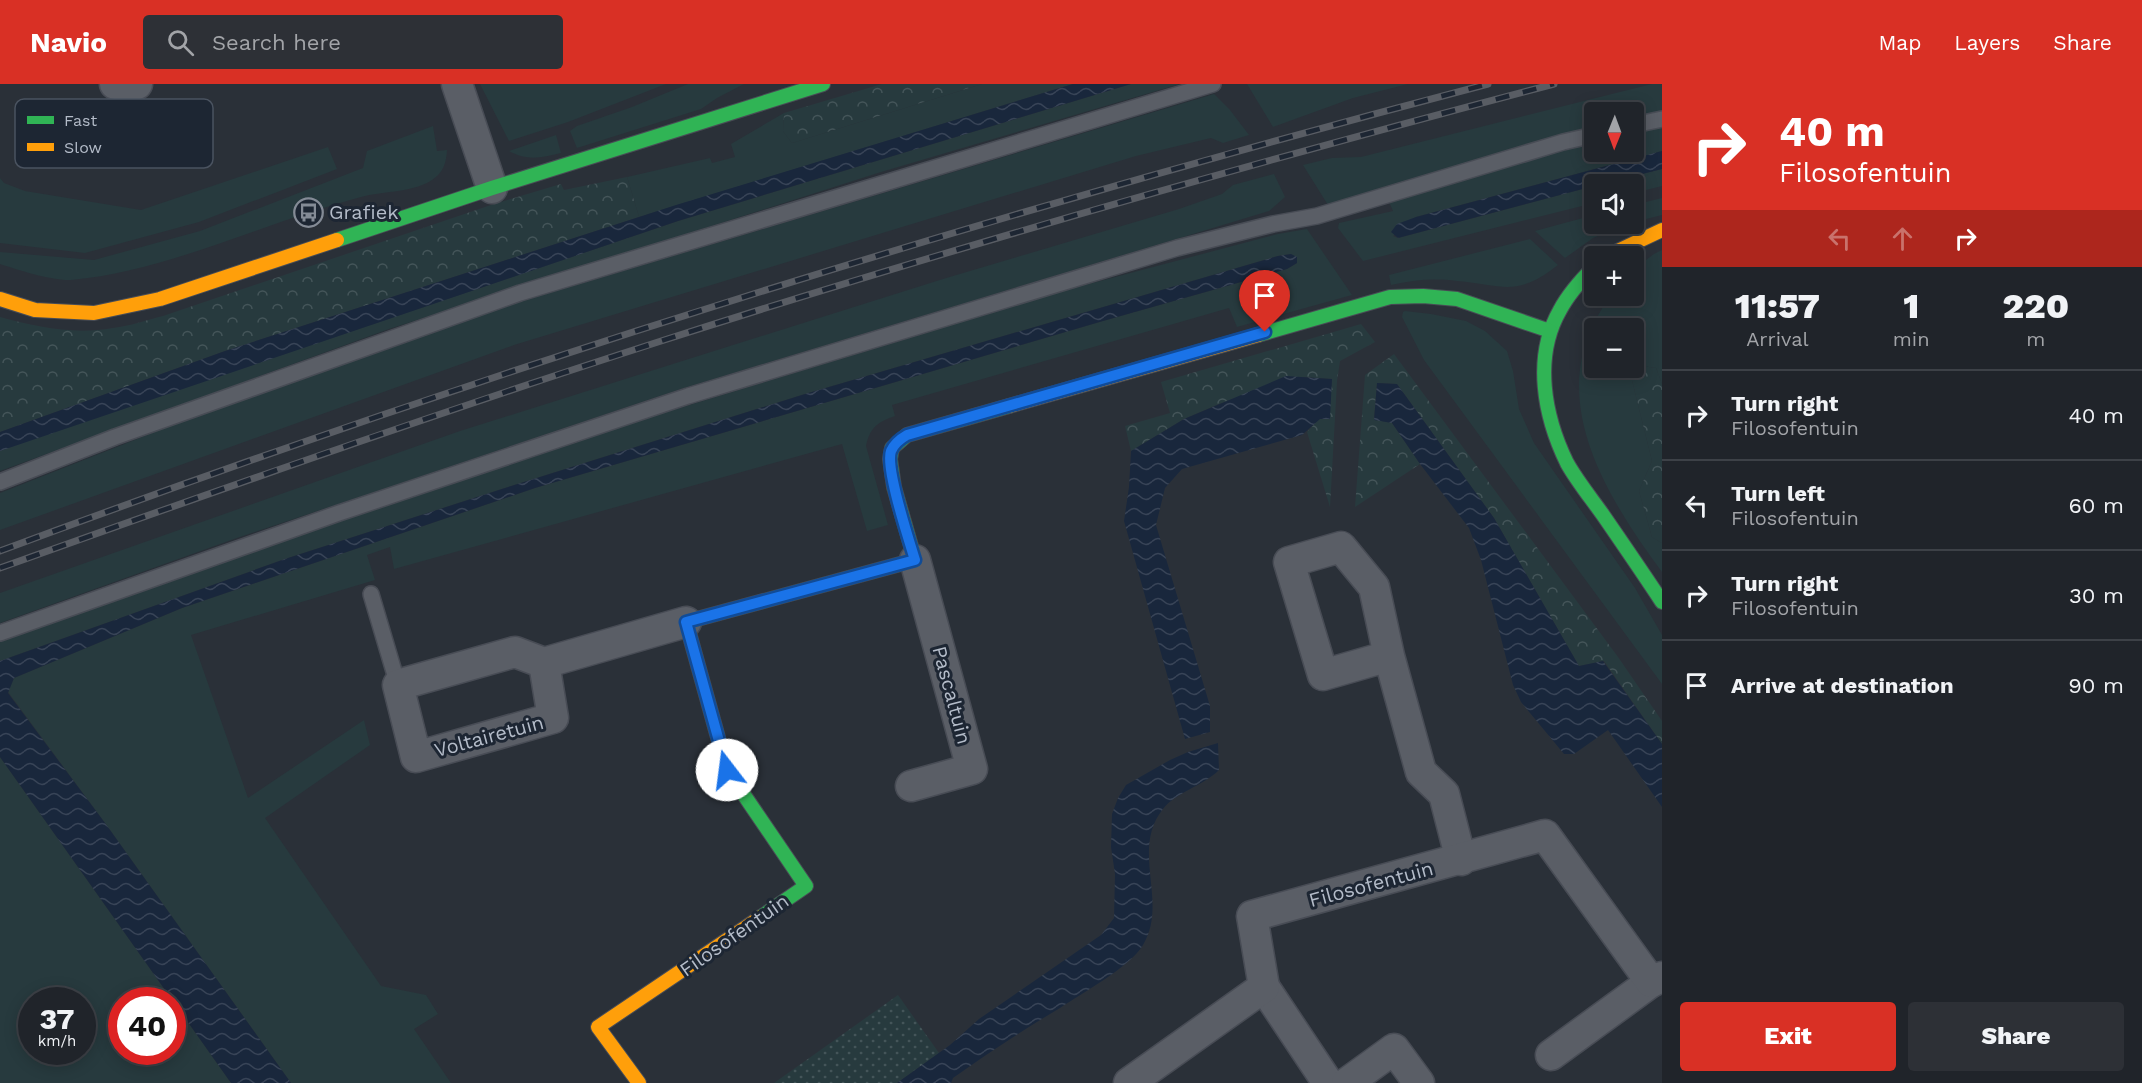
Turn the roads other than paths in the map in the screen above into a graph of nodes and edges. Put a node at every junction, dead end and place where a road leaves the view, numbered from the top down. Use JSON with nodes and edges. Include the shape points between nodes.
{"nodes":[{"id":1,"x":115,"y":84,"type":"edge"},
{"id":2,"x":137,"y":84,"type":"edge"},
{"id":3,"x":457,"y":84,"type":"edge"},
{"id":4,"x":823,"y":84,"type":"edge"},
{"id":5,"x":1213,"y":84,"type":"edge"},
{"id":6,"x":1662,"y":118,"type":"edge"},
{"id":7,"x":1644,"y":122,"type":"edge"},
{"id":8,"x":1584,"y":137,"type":"edge"},
{"id":9,"x":492,"y":188,"type":"junction"},
{"id":10,"x":1662,"y":230,"type":"edge"},
{"id":11,"x":1626,"y":246,"type":"edge"},
{"id":12,"x":1584,"y":277,"type":"edge"},
{"id":13,"x":0,"y":300,"type":"edge"},
{"id":14,"x":1550,"y":331,"type":"junction"},
{"id":15,"x":0,"y":482,"type":"edge"},
{"id":16,"x":915,"y":560,"type":"junction"},
{"id":17,"x":371,"y":594,"type":"dead end"},
{"id":18,"x":1662,"y":602,"type":"edge"},
{"id":19,"x":686,"y":622,"type":"junction"},
{"id":20,"x":0,"y":633,"type":"edge"},
{"id":21,"x":1389,"y":656,"type":"dead end"},
{"id":22,"x":544,"y":663,"type":"junction"},
{"id":23,"x":398,"y":685,"type":"junction"},
{"id":24,"x":911,"y":786,"type":"dead end"},
{"id":25,"x":1461,"y":860,"type":"junction"},
{"id":26,"x":1656,"y":979,"type":"edge"},
{"id":27,"x":1264,"y":987,"type":"junction"},
{"id":28,"x":1551,"y":1055,"type":"dead end"},
{"id":29,"x":639,"y":1083,"type":"edge"},
{"id":30,"x":1129,"y":1083,"type":"edge"},
{"id":31,"x":1328,"y":1083,"type":"edge"},
{"id":32,"x":1347,"y":1083,"type":"edge"},
{"id":33,"x":1419,"y":1083,"type":"edge"}],
"edges":[{"from":1,"to":2,"type":"street"},
{"from":3,"to":9,"type":"street"},
{"from":4,"to":9,"type":"street"},
{"from":5,"to":15,"type":"lane","via":[[520,293],[114,437]]},
{"from":6,"to":7,"type":"lane"},
{"from":8,"to":20,"type":"lane","via":[[1317,216],[1177,248],[687,396]]},
{"from":9,"to":13,"type":"street","via":[[160,299],[94,313],[35,310]]},
{"from":10,"to":11,"type":"street"},
{"from":12,"to":14,"type":"street"},
{"from":14,"to":16,"type":"street","via":[[1457,299],[1390,297],[907,435],[890,453],[890,470]]},
{"from":14,"to":18,"type":"street","via":[[1543,356],[1544,396],[1555,434],[1568,464]]},
{"from":16,"to":19,"type":"street"},
{"from":16,"to":24,"type":"street","name":"Pascaltuin","via":[[972,769]]},
{"from":17,"to":23,"type":"lane"},
{"from":19,"to":22,"type":"street"},
{"from":19,"to":29,"type":"street","name":"Filosofentuin","via":[[727,770],[806,886],[598,1027]]},
{"from":21,"to":25,"type":"street","via":[[1421,772],[1444,794]]},
{"from":22,"to":23,"type":"street","via":[[515,652]]},
{"from":22,"to":23,"type":"street","name":"Voltairetuin","via":[[553,718],[416,757]]},
{"from":25,"to":26,"type":"street","name":"Filosofentuin","via":[[1545,835]]},
{"from":25,"to":27,"type":"street","name":"Filosofentuin","via":[[1252,916]]},
{"from":26,"to":28,"type":"street","name":"Filosofentuin"},
{"from":27,"to":30,"type":"street"},
{"from":27,"to":31,"type":"street"},
{"from":32,"to":33,"type":"street","via":[[1394,1049]]}]}
